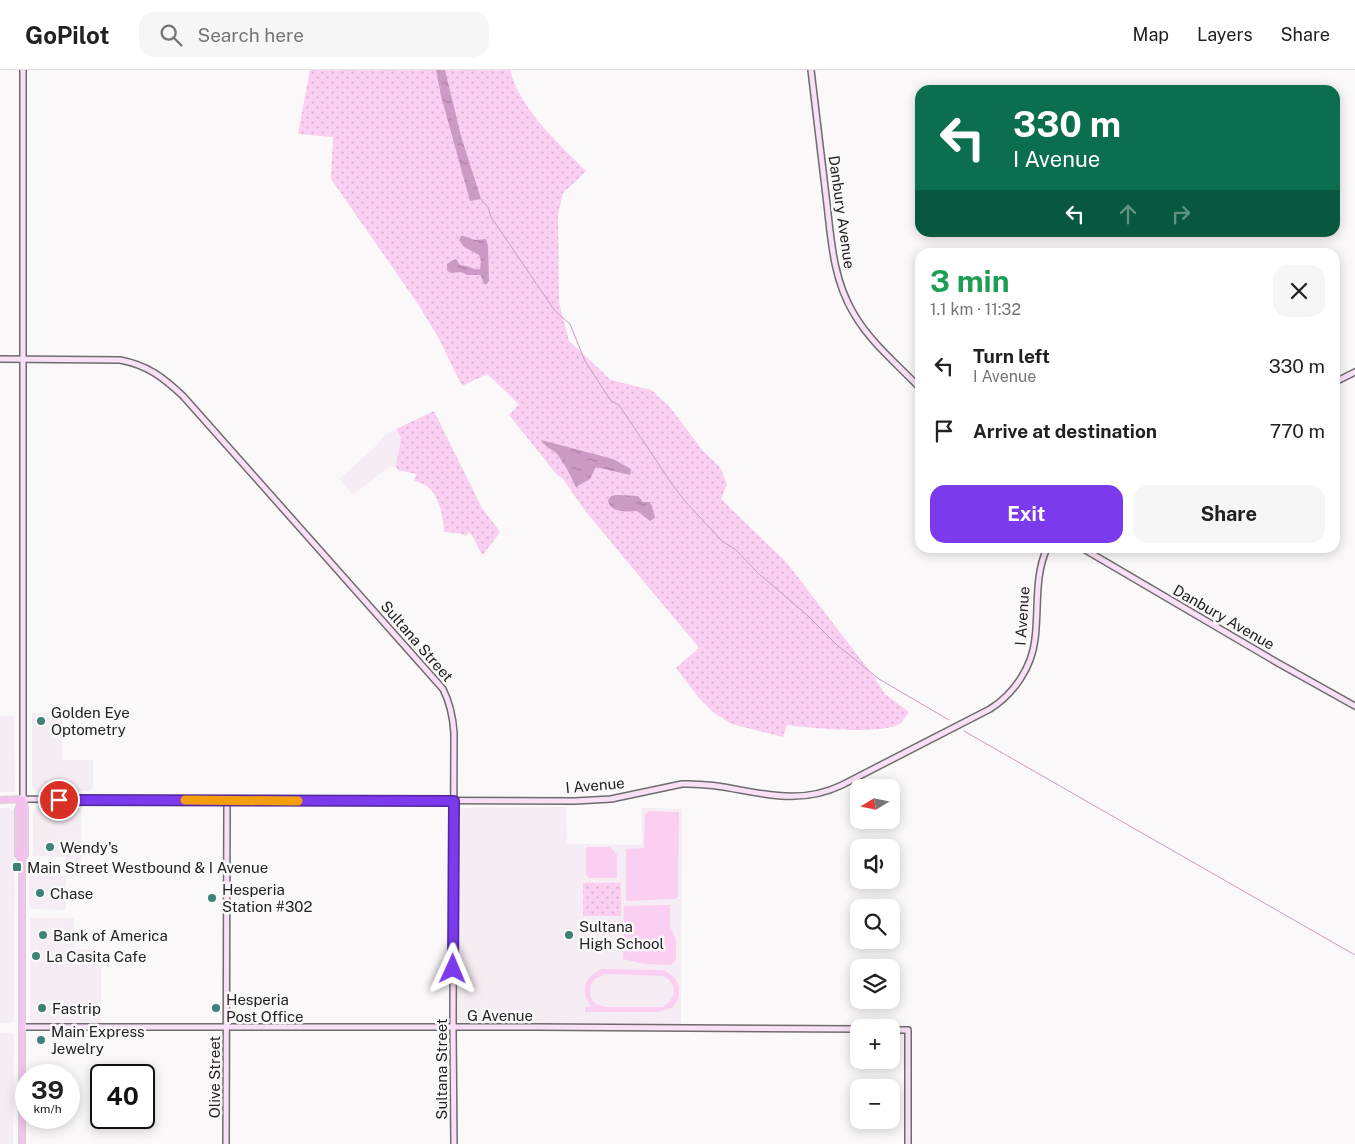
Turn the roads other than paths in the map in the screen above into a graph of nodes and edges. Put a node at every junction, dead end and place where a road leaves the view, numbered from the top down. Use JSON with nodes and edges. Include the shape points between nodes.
{"nodes":[{"id":1,"x":24,"y":70,"type":"edge"},
{"id":2,"x":811,"y":70,"type":"edge"},
{"id":3,"x":0,"y":359,"type":"edge"},
{"id":4,"x":22,"y":359,"type":"junction"},
{"id":5,"x":1355,"y":372,"type":"edge"},
{"id":6,"x":1340,"y":380,"type":"edge"},
{"id":7,"x":915,"y":383,"type":"edge"},
{"id":8,"x":1044,"y":553,"type":"edge"},
{"id":9,"x":1091,"y":553,"type":"edge"},
{"id":10,"x":1355,"y":706,"type":"edge"},
{"id":11,"x":0,"y":800,"type":"edge"},
{"id":12,"x":23,"y":800,"type":"junction"},
{"id":13,"x":227,"y":800,"type":"junction"},
{"id":14,"x":454,"y":801,"type":"junction"},
{"id":15,"x":22,"y":1027,"type":"junction"},
{"id":16,"x":226,"y":1028,"type":"junction"},
{"id":17,"x":453,"y":1028,"type":"junction"},
{"id":18,"x":850,"y":1029,"type":"edge"},
{"id":19,"x":900,"y":1030,"type":"edge"},
{"id":20,"x":22,"y":1144,"type":"edge"},
{"id":21,"x":226,"y":1144,"type":"edge"},
{"id":22,"x":454,"y":1144,"type":"edge"},
{"id":23,"x":908,"y":1144,"type":"edge"}],
"edges":[{"from":1,"to":4,"type":"street"},
{"from":2,"to":7,"type":"street","name":"Danbury Avenue","via":[[839,281],[864,329]]},
{"from":3,"to":4,"type":"street","name":"Sultana Street"},
{"from":4,"to":12,"type":"street"},
{"from":4,"to":14,"type":"street","name":"Sultana Street","via":[[129,362],[156,373],[183,396],[442,689],[453,716]]},
{"from":5,"to":6,"type":"street"},
{"from":8,"to":14,"type":"street","name":"I Avenue","via":[[1038,575],[1032,656],[1012,690],[990,709],[836,788],[814,795],[789,797],[682,784],[601,800]]},
{"from":9,"to":10,"type":"street","name":"Danbury Avenue"},
{"from":11,"to":12,"type":"main road","name":"I Avenue"},
{"from":12,"to":13,"type":"street","name":"I Avenue"},
{"from":12,"to":15,"type":"main road","via":[[18,809],[18,855],[22,860]]},
{"from":13,"to":14,"type":"street","name":"I Avenue"},
{"from":13,"to":16,"type":"street","name":"Olive Street"},
{"from":14,"to":17,"type":"street","name":"Sultana Street"},
{"from":15,"to":16,"type":"street","name":"G Avenue"},
{"from":15,"to":20,"type":"main road"},
{"from":16,"to":17,"type":"street","name":"G Avenue"},
{"from":16,"to":21,"type":"street","name":"Olive Street"},
{"from":17,"to":18,"type":"street","name":"G Avenue"},
{"from":17,"to":22,"type":"street","name":"Sultana Street"},
{"from":19,"to":23,"type":"street","via":[[908,1030]]}]}
